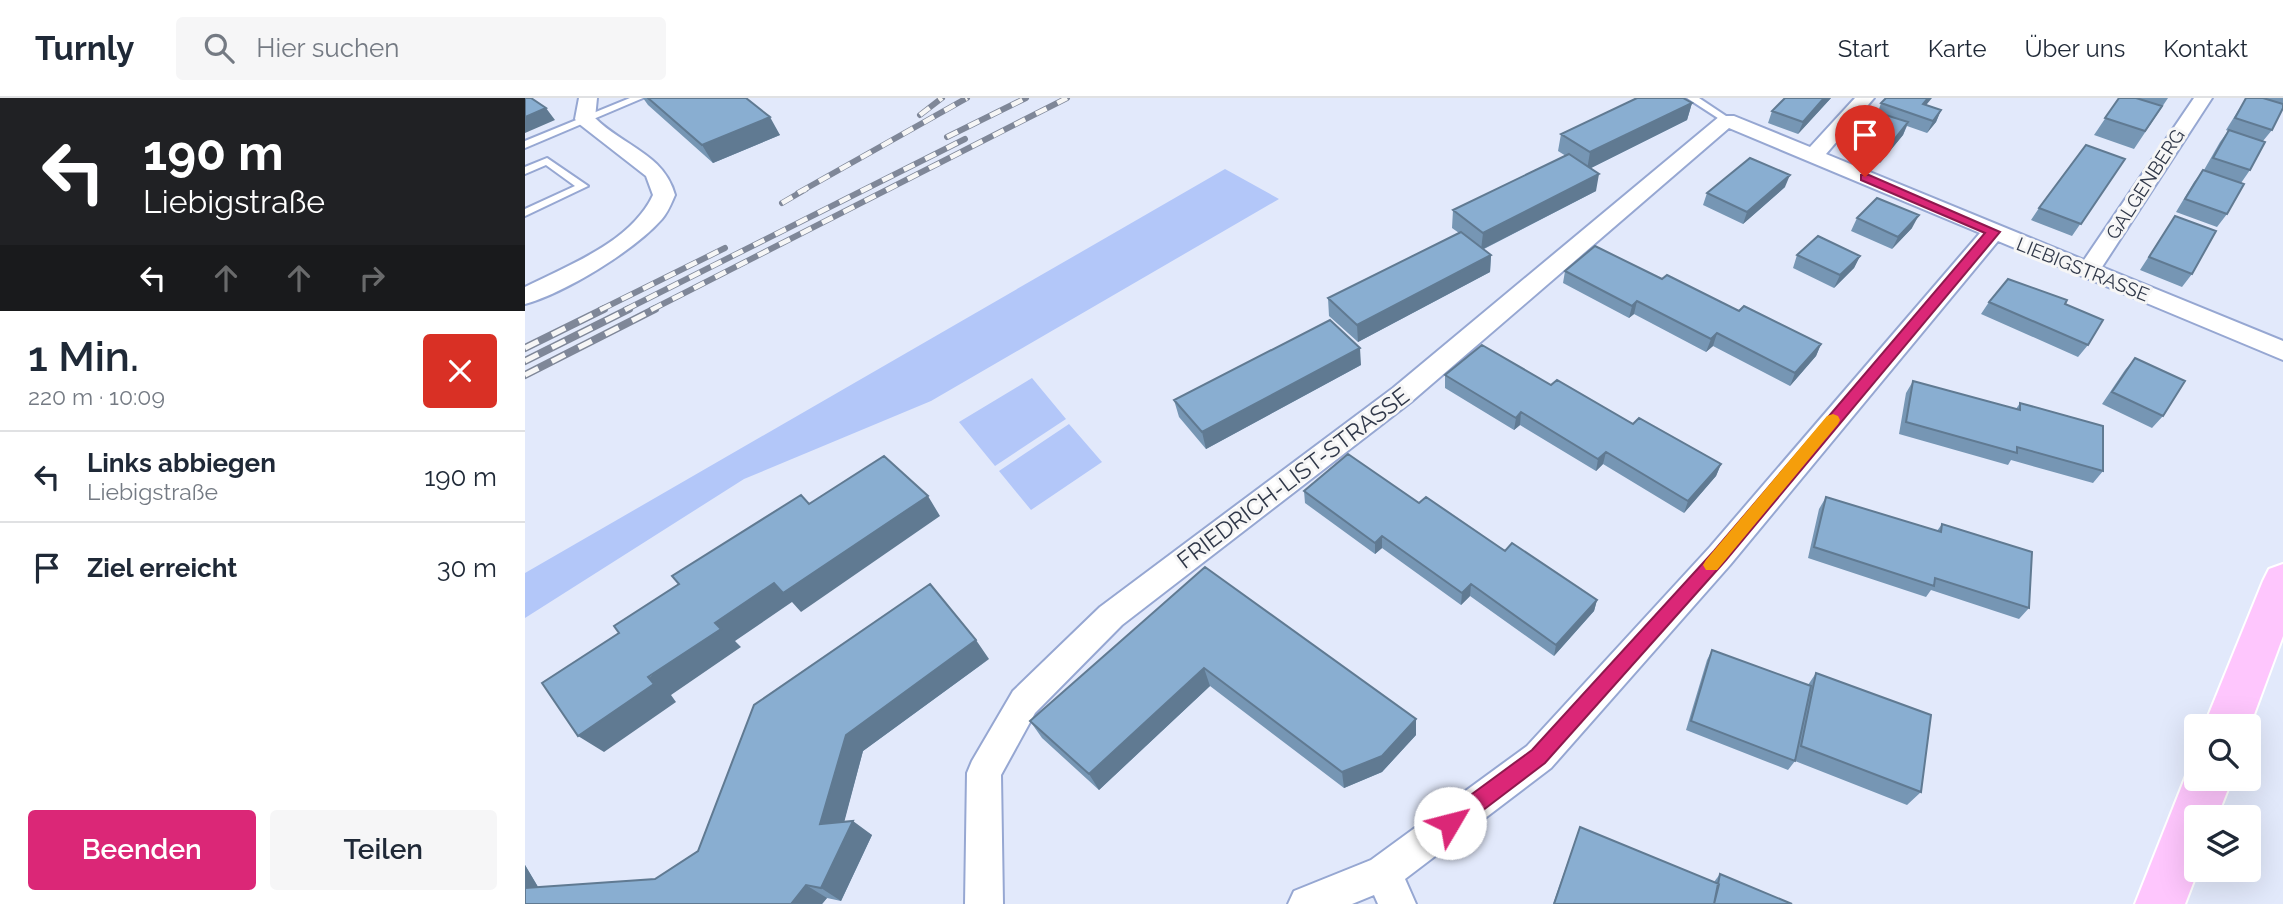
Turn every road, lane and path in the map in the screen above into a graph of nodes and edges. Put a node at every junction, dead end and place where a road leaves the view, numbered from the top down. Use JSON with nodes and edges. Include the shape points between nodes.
{"nodes":[{"id":1,"x":589,"y":98,"type":"edge"},
{"id":2,"x":638,"y":98,"type":"edge"},
{"id":3,"x":1692,"y":98,"type":"edge"},
{"id":4,"x":1865,"y":98,"type":"edge"},
{"id":5,"x":2203,"y":98,"type":"edge"},
{"id":6,"x":585,"y":119,"type":"junction"},
{"id":7,"x":1727,"y":120,"type":"junction"},
{"id":8,"x":525,"y":145,"type":"edge"},
{"id":9,"x":1814,"y":155,"type":"junction"},
{"id":10,"x":525,"y":171,"type":"edge"},
{"id":11,"x":525,"y":213,"type":"edge"},
{"id":12,"x":1993,"y":232,"type":"junction"},
{"id":13,"x":2088,"y":271,"type":"junction"},
{"id":14,"x":528,"y":291,"type":"edge"},
{"id":15,"x":2283,"y":351,"type":"edge"},
{"id":16,"x":2283,"y":581,"type":"edge"},
{"id":17,"x":2232,"y":714,"type":"edge"},
{"id":18,"x":2202,"y":791,"type":"edge"},
{"id":19,"x":1390,"y":888,"type":"edge"},
{"id":20,"x":984,"y":904,"type":"edge"},
{"id":21,"x":1307,"y":904,"type":"edge"},
{"id":22,"x":2160,"y":904,"type":"edge"}],
"edges":[{"from":1,"to":6,"type":"street"},
{"from":2,"to":6,"type":"lane"},
{"from":3,"to":7,"type":"lane","name":"LIEBIGSTRASSE"},
{"from":4,"to":9,"type":"street"},
{"from":5,"to":13,"type":"street","name":"GALGENBERG"},
{"from":6,"to":8,"type":"lane"},
{"from":6,"to":14,"type":"street","via":[[654,172],[662,181],[664,203],[657,215],[625,240]]},
{"from":7,"to":9,"type":"street","name":"LIEBIGSTRASSE"},
{"from":7,"to":20,"type":"street","name":"FRIEDRICH-LIST-STRASSE","via":[[1402,395],[1111,616],[1024,702],[984,773]]},
{"from":9,"to":12,"type":"street","name":"LIEBIGSTRASSE"},
{"from":10,"to":11,"type":"lane","via":[[547,161],[583,186]]},
{"from":12,"to":13,"type":"street","name":"LIEBIGSTRASSE"},
{"from":12,"to":19,"type":"street","via":[[1720,556],[1539,757]]},
{"from":13,"to":15,"type":"street","name":"LIEBIGSTRASSE"},
{"from":16,"to":17,"type":"main road"},
{"from":18,"to":22,"type":"main road"},
{"from":19,"to":21,"type":"street"}]}
